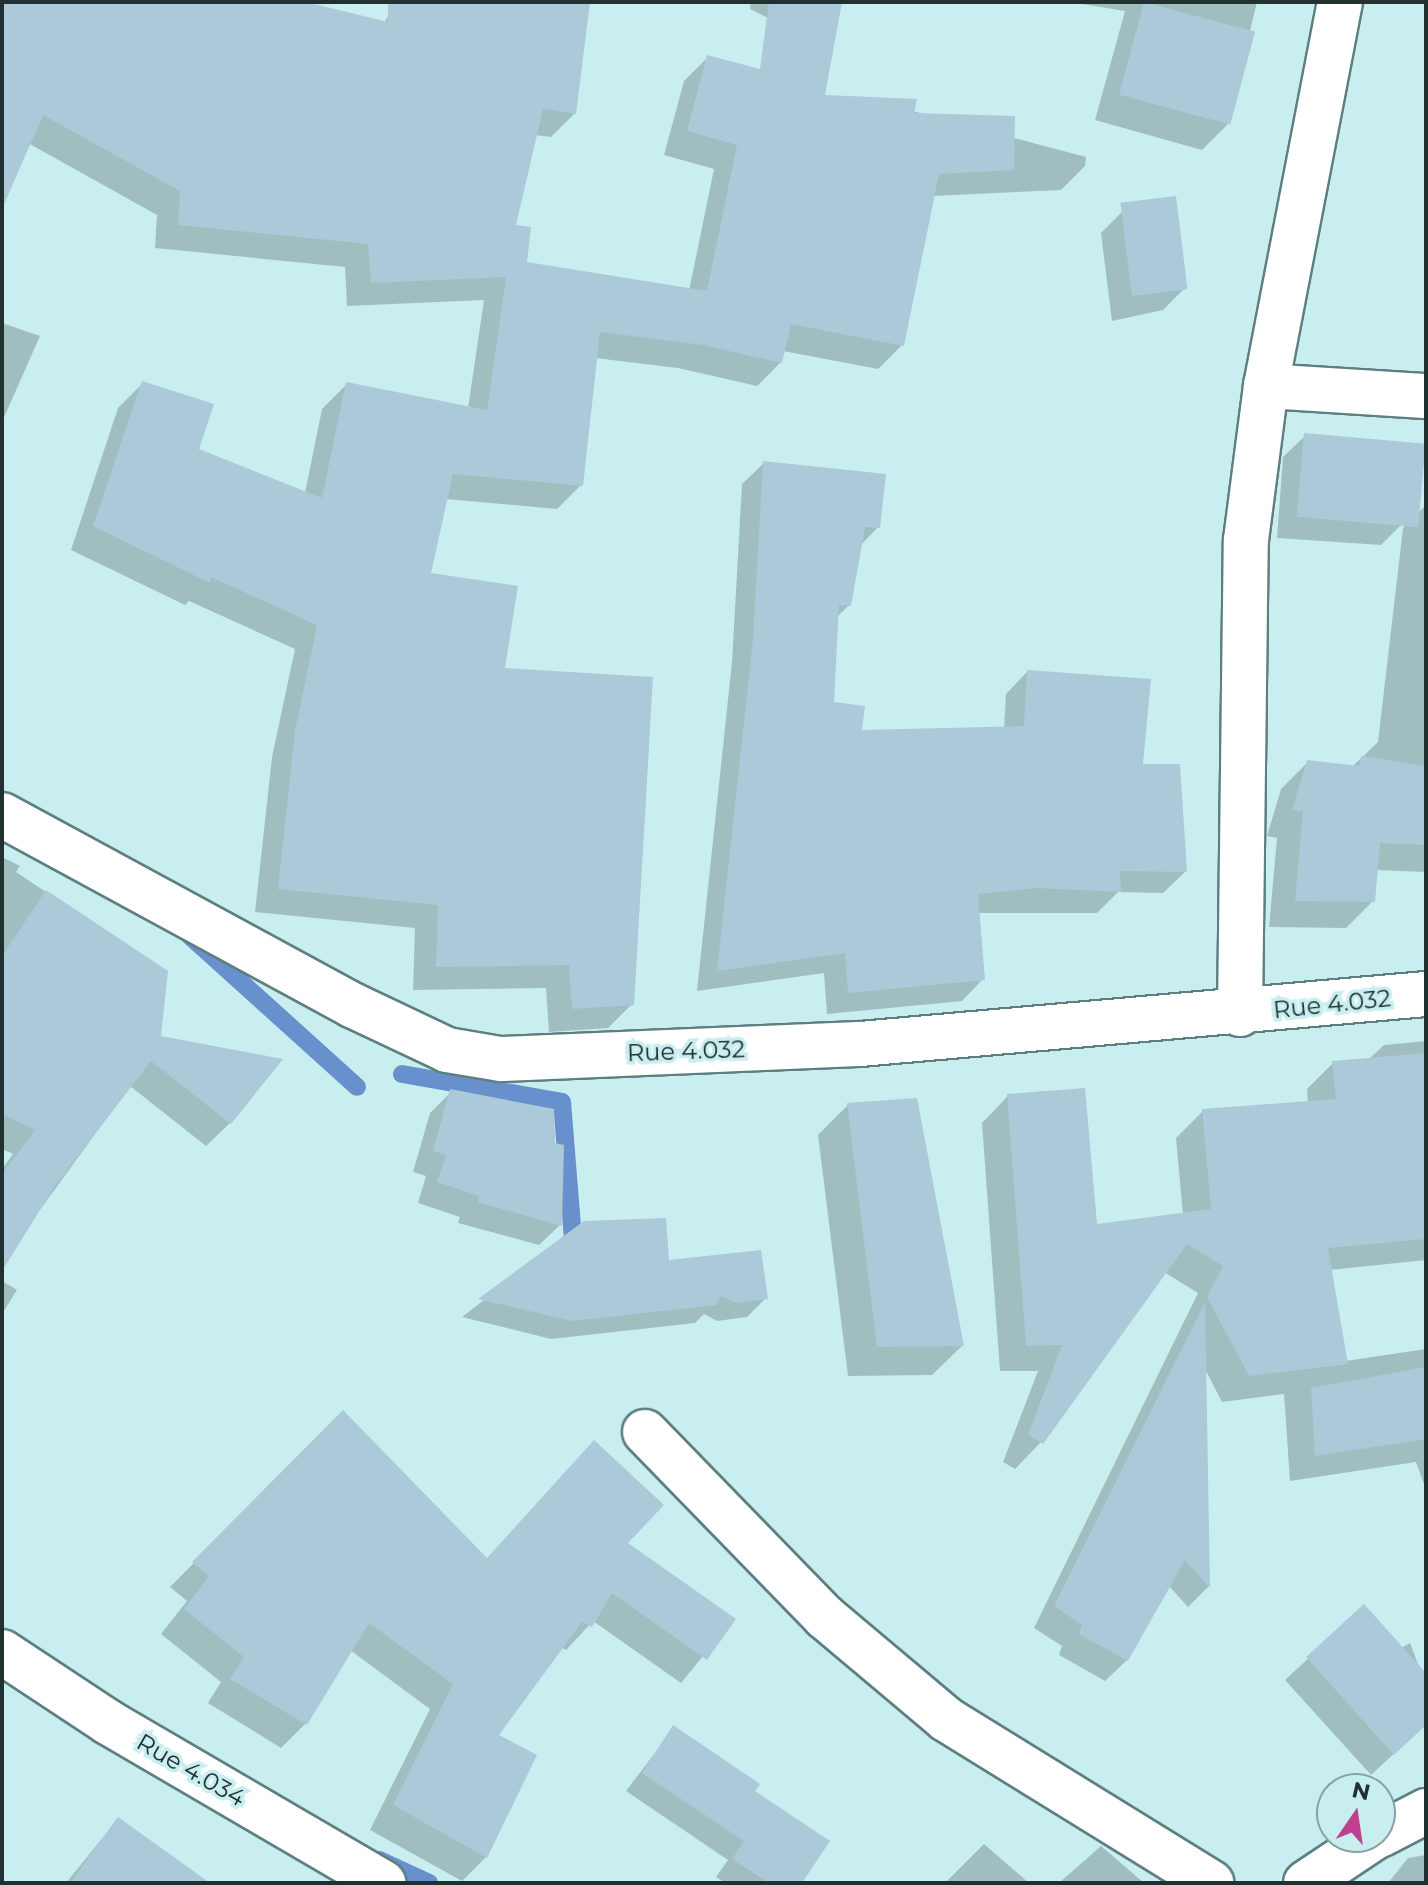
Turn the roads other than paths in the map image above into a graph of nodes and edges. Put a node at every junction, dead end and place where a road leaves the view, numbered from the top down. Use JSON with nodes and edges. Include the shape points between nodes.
{"nodes":[{"id":1,"x":1340,"y":2,"type":"edge"},
{"id":2,"x":1266,"y":386,"type":"junction"},
{"id":3,"x":1426,"y":396,"type":"edge"},
{"id":4,"x":2,"y":815,"type":"edge"},
{"id":5,"x":1426,"y":994,"type":"edge"},
{"id":6,"x":1240,"y":1014,"type":"junction"},
{"id":7,"x":645,"y":1432,"type":"dead end"},
{"id":8,"x":2,"y":1652,"type":"edge"},
{"id":9,"x":1426,"y":1811,"type":"edge"},
{"id":10,"x":1396,"y":1827,"type":"edge"},
{"id":11,"x":1352,"y":1853,"type":"edge"},
{"id":12,"x":383,"y":1883,"type":"edge"},
{"id":13,"x":1212,"y":1883,"type":"edge"},
{"id":14,"x":1306,"y":1883,"type":"edge"}],
"edges":[{"from":1,"to":2,"type":"street"},
{"from":2,"to":3,"type":"street"},
{"from":2,"to":6,"type":"street","via":[[1246,540]]},
{"from":4,"to":6,"type":"street","name":"Rue 4.032","via":[[352,1005],[447,1050],[501,1059],[860,1044]]},
{"from":5,"to":6,"type":"street","name":"Rue 4.032"},
{"from":7,"to":13,"type":"street","via":[[825,1617],[946,1719]]},
{"from":8,"to":12,"type":"street","name":"Rue 4.034","via":[[108,1722]]},
{"from":9,"to":10,"type":"street"},
{"from":11,"to":14,"type":"street"}]}
